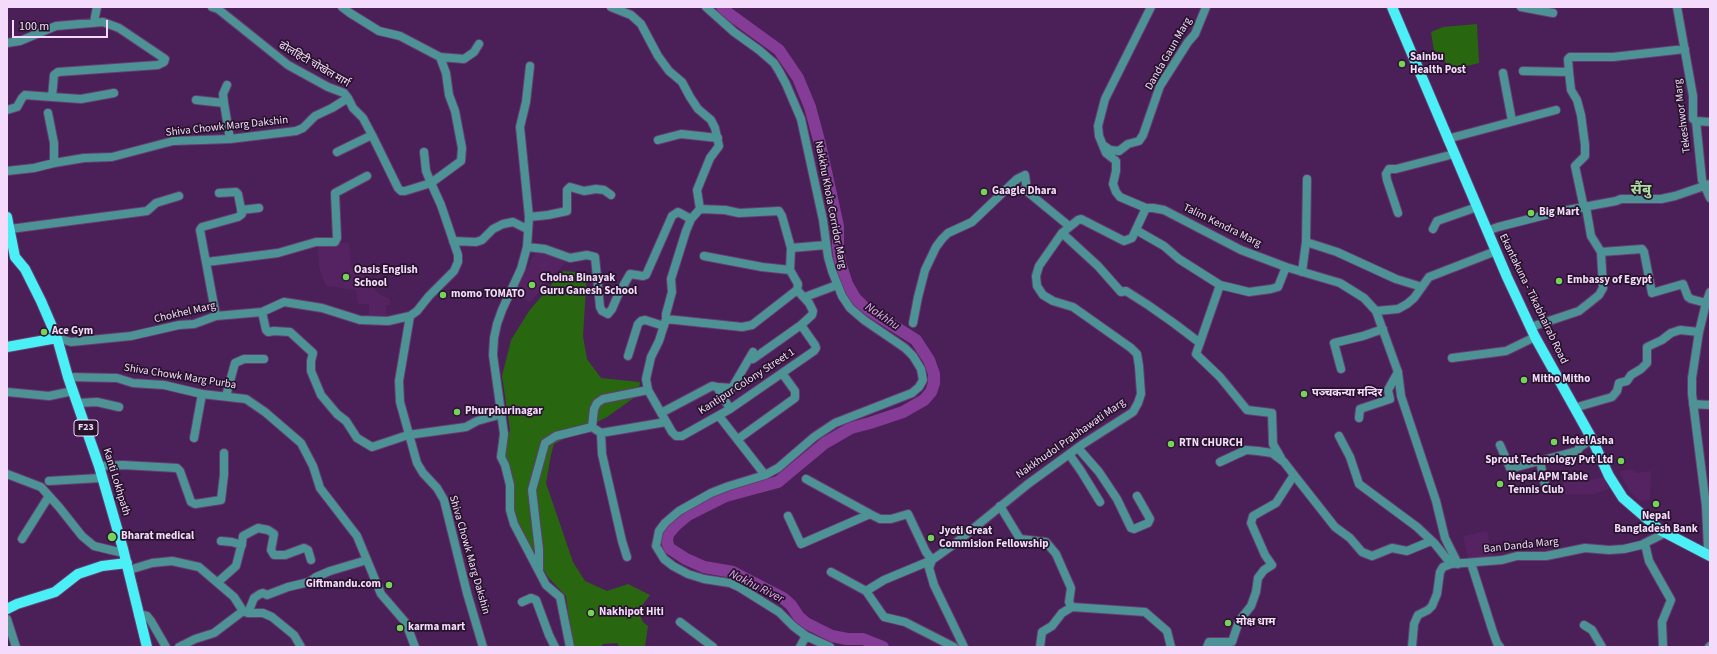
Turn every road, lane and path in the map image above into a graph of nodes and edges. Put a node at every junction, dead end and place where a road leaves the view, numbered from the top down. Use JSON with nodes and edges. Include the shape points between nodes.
{"nodes":[{"id":1,"x":97,"y":7,"type":"edge"},
{"id":2,"x":212,"y":7,"type":"edge"},
{"id":3,"x":342,"y":7,"type":"edge"},
{"id":4,"x":611,"y":7,"type":"edge"},
{"id":5,"x":706,"y":7,"type":"edge"},
{"id":6,"x":1151,"y":7,"type":"edge"},
{"id":7,"x":1206,"y":7,"type":"edge"},
{"id":8,"x":1392,"y":7,"type":"edge"},
{"id":9,"x":1521,"y":7,"type":"edge"},
{"id":10,"x":1677,"y":7,"type":"edge"},
{"id":11,"x":1552,"y":13,"type":"dead end"},
{"id":12,"x":94,"y":22,"type":"junction"},
{"id":13,"x":7,"y":43,"type":"edge"},
{"id":14,"x":479,"y":44,"type":"dead end"},
{"id":15,"x":1685,"y":49,"type":"junction"},
{"id":16,"x":440,"y":57,"type":"junction"},
{"id":17,"x":530,"y":66,"type":"dead end"},
{"id":18,"x":1522,"y":71,"type":"dead end"},
{"id":19,"x":1569,"y":72,"type":"junction"},
{"id":20,"x":1503,"y":73,"type":"dead end"},
{"id":21,"x":227,"y":85,"type":"dead end"},
{"id":22,"x":114,"y":93,"type":"dead end"},
{"id":23,"x":52,"y":97,"type":"junction"},
{"id":24,"x":348,"y":98,"type":"junction"},
{"id":25,"x":196,"y":100,"type":"dead end"},
{"id":26,"x":224,"y":103,"type":"junction"},
{"id":27,"x":7,"y":110,"type":"edge"},
{"id":28,"x":1556,"y":110,"type":"dead end"},
{"id":29,"x":48,"y":113,"type":"dead end"},
{"id":30,"x":1512,"y":121,"type":"junction"},
{"id":31,"x":1696,"y":122,"type":"junction"},
{"id":32,"x":1710,"y":122,"type":"edge"},
{"id":33,"x":372,"y":135,"type":"junction"},
{"id":34,"x":718,"y":138,"type":"junction"},
{"id":35,"x":230,"y":139,"type":"junction"},
{"id":36,"x":1447,"y":139,"type":"junction"},
{"id":37,"x":658,"y":140,"type":"dead end"},
{"id":38,"x":1102,"y":145,"type":"junction"},
{"id":39,"x":337,"y":152,"type":"dead end"},
{"id":40,"x":424,"y":152,"type":"dead end"},
{"id":41,"x":1454,"y":154,"type":"junction"},
{"id":42,"x":54,"y":163,"type":"junction"},
{"id":43,"x":7,"y":171,"type":"edge"},
{"id":44,"x":367,"y":176,"type":"dead end"},
{"id":45,"x":1307,"y":179,"type":"dead end"},
{"id":46,"x":431,"y":183,"type":"junction"},
{"id":47,"x":1707,"y":185,"type":"edge"},
{"id":48,"x":219,"y":193,"type":"dead end"},
{"id":49,"x":611,"y":195,"type":"dead end"},
{"id":50,"x":179,"y":196,"type":"dead end"},
{"id":51,"x":1710,"y":198,"type":"edge"},
{"id":52,"x":1477,"y":207,"type":"junction"},
{"id":53,"x":259,"y":208,"type":"dead end"},
{"id":54,"x":1146,"y":208,"type":"junction"},
{"id":55,"x":1585,"y":208,"type":"junction"},
{"id":56,"x":700,"y":209,"type":"junction"},
{"id":57,"x":240,"y":210,"type":"junction"},
{"id":58,"x":1398,"y":213,"type":"dead end"},
{"id":59,"x":7,"y":217,"type":"edge"},
{"id":60,"x":529,"y":217,"type":"junction"},
{"id":61,"x":691,"y":219,"type":"junction"},
{"id":62,"x":1070,"y":226,"type":"junction"},
{"id":63,"x":527,"y":228,"type":"junction"},
{"id":64,"x":10,"y":229,"type":"junction"},
{"id":65,"x":1433,"y":229,"type":"dead end"},
{"id":66,"x":1136,"y":230,"type":"junction"},
{"id":67,"x":1487,"y":231,"type":"junction"},
{"id":68,"x":1062,"y":233,"type":"junction"},
{"id":69,"x":453,"y":241,"type":"junction"},
{"id":70,"x":1306,"y":242,"type":"junction"},
{"id":71,"x":826,"y":245,"type":"junction"},
{"id":72,"x":10,"y":246,"type":"edge"},
{"id":73,"x":527,"y":247,"type":"junction"},
{"id":74,"x":791,"y":248,"type":"junction"},
{"id":75,"x":1496,"y":251,"type":"junction"},
{"id":76,"x":1601,"y":252,"type":"junction"},
{"id":77,"x":704,"y":256,"type":"dead end"},
{"id":78,"x":207,"y":262,"type":"junction"},
{"id":79,"x":1286,"y":267,"type":"junction"},
{"id":80,"x":790,"y":270,"type":"junction"},
{"id":81,"x":1302,"y":272,"type":"junction"},
{"id":82,"x":837,"y":285,"type":"junction"},
{"id":83,"x":1220,"y":285,"type":"junction"},
{"id":84,"x":1422,"y":287,"type":"junction"},
{"id":85,"x":797,"y":290,"type":"junction"},
{"id":86,"x":1710,"y":292,"type":"edge"},
{"id":87,"x":805,"y":297,"type":"junction"},
{"id":88,"x":1706,"y":303,"type":"junction"},
{"id":89,"x":1376,"y":311,"type":"junction"},
{"id":90,"x":262,"y":312,"type":"junction"},
{"id":91,"x":216,"y":316,"type":"junction"},
{"id":92,"x":410,"y":316,"type":"junction"},
{"id":93,"x":665,"y":322,"type":"junction"},
{"id":94,"x":913,"y":323,"type":"dead end"},
{"id":95,"x":801,"y":325,"type":"junction"},
{"id":96,"x":1531,"y":327,"type":"junction"},
{"id":97,"x":1383,"y":329,"type":"junction"},
{"id":98,"x":1699,"y":332,"type":"junction"},
{"id":99,"x":1535,"y":337,"type":"junction"},
{"id":100,"x":57,"y":338,"type":"junction"},
{"id":101,"x":1200,"y":343,"type":"junction"},
{"id":102,"x":7,"y":347,"type":"edge"},
{"id":103,"x":628,"y":356,"type":"dead end"},
{"id":104,"x":1452,"y":358,"type":"dead end"},
{"id":105,"x":264,"y":359,"type":"dead end"},
{"id":106,"x":1341,"y":369,"type":"dead end"},
{"id":107,"x":1398,"y":372,"type":"junction"},
{"id":108,"x":782,"y":373,"type":"junction"},
{"id":109,"x":68,"y":377,"type":"junction"},
{"id":110,"x":717,"y":387,"type":"junction"},
{"id":111,"x":73,"y":390,"type":"junction"},
{"id":112,"x":648,"y":390,"type":"junction"},
{"id":113,"x":7,"y":392,"type":"edge"},
{"id":114,"x":202,"y":394,"type":"junction"},
{"id":115,"x":226,"y":396,"type":"junction"},
{"id":116,"x":78,"y":403,"type":"junction"},
{"id":117,"x":1693,"y":404,"type":"junction"},
{"id":118,"x":1710,"y":404,"type":"edge"},
{"id":119,"x":120,"y":407,"type":"dead end"},
{"id":120,"x":1574,"y":408,"type":"junction"},
{"id":121,"x":730,"y":409,"type":"junction"},
{"id":122,"x":661,"y":413,"type":"junction"},
{"id":123,"x":502,"y":414,"type":"junction"},
{"id":124,"x":720,"y":416,"type":"junction"},
{"id":125,"x":1359,"y":418,"type":"dead end"},
{"id":126,"x":666,"y":422,"type":"junction"},
{"id":127,"x":592,"y":427,"type":"junction"},
{"id":128,"x":601,"y":433,"type":"junction"},
{"id":129,"x":408,"y":435,"type":"junction"},
{"id":130,"x":1340,"y":436,"type":"dead end"},
{"id":131,"x":194,"y":438,"type":"dead end"},
{"id":132,"x":738,"y":439,"type":"junction"},
{"id":133,"x":1592,"y":439,"type":"junction"},
{"id":134,"x":1500,"y":445,"type":"dead end"},
{"id":135,"x":1078,"y":448,"type":"junction"},
{"id":136,"x":224,"y":453,"type":"dead end"},
{"id":137,"x":1068,"y":454,"type":"junction"},
{"id":138,"x":1282,"y":461,"type":"junction"},
{"id":139,"x":1540,"y":461,"type":"junction"},
{"id":140,"x":1220,"y":462,"type":"dead end"},
{"id":141,"x":99,"y":466,"type":"junction"},
{"id":142,"x":7,"y":474,"type":"edge"},
{"id":143,"x":765,"y":475,"type":"junction"},
{"id":144,"x":1294,"y":475,"type":"junction"},
{"id":145,"x":102,"y":476,"type":"junction"},
{"id":146,"x":806,"y":479,"type":"dead end"},
{"id":147,"x":49,"y":481,"type":"dead end"},
{"id":148,"x":1545,"y":485,"type":"dead end"},
{"id":149,"x":49,"y":496,"type":"junction"},
{"id":150,"x":1137,"y":496,"type":"dead end"},
{"id":151,"x":1100,"y":502,"type":"dead end"},
{"id":152,"x":1000,"y":506,"type":"junction"},
{"id":153,"x":870,"y":514,"type":"junction"},
{"id":154,"x":788,"y":516,"type":"dead end"},
{"id":155,"x":1665,"y":533,"type":"junction"},
{"id":156,"x":22,"y":539,"type":"dead end"},
{"id":157,"x":221,"y":541,"type":"dead end"},
{"id":158,"x":1431,"y":542,"type":"junction"},
{"id":159,"x":1645,"y":544,"type":"junction"},
{"id":160,"x":242,"y":545,"type":"junction"},
{"id":161,"x":123,"y":549,"type":"junction"},
{"id":162,"x":1708,"y":555,"type":"edge"},
{"id":163,"x":628,"y":557,"type":"dead end"},
{"id":164,"x":311,"y":560,"type":"dead end"},
{"id":165,"x":367,"y":560,"type":"junction"},
{"id":166,"x":932,"y":560,"type":"junction"},
{"id":167,"x":1471,"y":563,"type":"junction"},
{"id":168,"x":1455,"y":564,"type":"junction"},
{"id":169,"x":128,"y":566,"type":"junction"},
{"id":170,"x":539,"y":571,"type":"junction"},
{"id":171,"x":831,"y":572,"type":"dead end"},
{"id":172,"x":218,"y":582,"type":"junction"},
{"id":173,"x":866,"y":591,"type":"junction"},
{"id":174,"x":522,"y":602,"type":"dead end"},
{"id":175,"x":1072,"y":607,"type":"junction"},
{"id":176,"x":7,"y":609,"type":"edge"},
{"id":177,"x":246,"y":612,"type":"junction"},
{"id":178,"x":138,"y":614,"type":"junction"},
{"id":179,"x":7,"y":619,"type":"edge"},
{"id":180,"x":680,"y":622,"type":"dead end"},
{"id":181,"x":1584,"y":625,"type":"dead end"},
{"id":182,"x":806,"y":636,"type":"junction"},
{"id":183,"x":16,"y":647,"type":"edge"},
{"id":184,"x":147,"y":647,"type":"edge"},
{"id":185,"x":166,"y":647,"type":"edge"},
{"id":186,"x":179,"y":647,"type":"edge"},
{"id":187,"x":301,"y":647,"type":"edge"},
{"id":188,"x":415,"y":647,"type":"edge"},
{"id":189,"x":483,"y":647,"type":"edge"},
{"id":190,"x":555,"y":647,"type":"edge"},
{"id":191,"x":570,"y":647,"type":"edge"},
{"id":192,"x":714,"y":647,"type":"edge"},
{"id":193,"x":800,"y":647,"type":"edge"},
{"id":194,"x":830,"y":647,"type":"edge"},
{"id":195,"x":954,"y":647,"type":"edge"},
{"id":196,"x":964,"y":647,"type":"edge"},
{"id":197,"x":1040,"y":647,"type":"edge"},
{"id":198,"x":1171,"y":647,"type":"edge"},
{"id":199,"x":1207,"y":647,"type":"edge"},
{"id":200,"x":1412,"y":647,"type":"edge"},
{"id":201,"x":1500,"y":647,"type":"edge"},
{"id":202,"x":1602,"y":647,"type":"edge"},
{"id":203,"x":1663,"y":647,"type":"edge"}],
"edges":[{"from":1,"to":12,"type":"street"},
{"from":2,"to":24,"type":"street","name":"ढोलहिटी चोखेल मार्ग","via":[[288,65],[344,93]]},
{"from":3,"to":16,"type":"street","via":[[379,31],[400,36]]},
{"from":4,"to":34,"type":"street","via":[[631,15],[641,24],[665,66],[682,82],[698,109],[711,120]]},
{"from":5,"to":71,"type":"street","name":"Nakkhu Khola Corridor Marg","via":[[769,58],[786,84],[801,119]]},
{"from":6,"to":38,"type":"street","name":"Talim Kendra Marg","via":[[1105,99],[1098,126]]},
{"from":7,"to":38,"type":"street","name":"Danda Gaun Marg","via":[[1196,34],[1188,42],[1160,86],[1139,141],[1128,144],[1119,151],[1110,150]]},
{"from":8,"to":36,"type":"main road","name":"Ekantakuna - Tikabhairab Road"},
{"from":9,"to":11,"type":"street"},
{"from":10,"to":15,"type":"street","name":"Tekeshwor Marg"},
{"from":12,"to":13,"type":"street","via":[[56,26],[25,39]]},
{"from":12,"to":23,"type":"street","via":[[103,22],[120,28],[161,55],[165,59],[164,62],[158,65],[58,72],[54,74]]},
{"from":14,"to":16,"type":"street","via":[[474,52],[464,59]]},
{"from":15,"to":19,"type":"street","via":[[1613,57],[1570,57]]},
{"from":15,"to":31,"type":"street","name":"Tekeshwor Marg","via":[[1693,96],[1693,119]]},
{"from":16,"to":46,"type":"street","via":[[455,110],[462,155],[461,161]]},
{"from":17,"to":60,"type":"street","via":[[520,127]]},
{"from":18,"to":19,"type":"street"},
{"from":19,"to":55,"type":"street","via":[[1571,90],[1578,102],[1585,145],[1586,156],[1575,166]]},
{"from":20,"to":30,"type":"street"},
{"from":21,"to":26,"type":"street","via":[[223,94]]},
{"from":22,"to":23,"type":"street","via":[[81,99]]},
{"from":23,"to":27,"type":"street","via":[[25,96],[17,108]]},
{"from":24,"to":33,"type":"street"},
{"from":24,"to":35,"type":"street","name":"Shiva Chowk Marg Dakshin","via":[[296,131]]},
{"from":25,"to":26,"type":"street"},
{"from":26,"to":35,"type":"street"},
{"from":28,"to":30,"type":"street"},
{"from":29,"to":42,"type":"street","via":[[54,142]]},
{"from":30,"to":36,"type":"street"},
{"from":31,"to":32,"type":"street"},
{"from":31,"to":47,"type":"street","name":"Tekeshwor Marg","via":[[1700,169]]},
{"from":33,"to":39,"type":"street"},
{"from":33,"to":46,"type":"street","via":[[401,191]]},
{"from":34,"to":37,"type":"street","via":[[681,134]]},
{"from":34,"to":56,"type":"street","via":[[718,149],[710,158],[697,190]]},
{"from":35,"to":42,"type":"street","name":"Shiva Chowk Marg Dakshin","via":[[173,142],[112,158],[84,158]]},
{"from":36,"to":41,"type":"main road","name":"Ekantakuna - Tikabhairab Road"},
{"from":38,"to":54,"type":"street","name":"Talim Kendra Marg","via":[[1106,153],[1116,161],[1113,184],[1116,192],[1126,201]]},
{"from":40,"to":46,"type":"street","via":[[426,171]]},
{"from":41,"to":52,"type":"main road","name":"Ekantakuna - Tikabhairab Road"},
{"from":41,"to":58,"type":"street","via":[[1389,169],[1386,174],[1387,180]]},
{"from":42,"to":43,"type":"street","name":"Shiva Chowk Marg Dakshin"},
{"from":44,"to":78,"type":"street","via":[[335,193],[335,242],[316,242],[278,253]]},
{"from":45,"to":70,"type":"street"},
{"from":46,"to":69,"type":"street"},
{"from":47,"to":51,"type":"street","name":"Tekeshwor Marg"},
{"from":47,"to":55,"type":"street","via":[[1661,199],[1624,198]]},
{"from":48,"to":57,"type":"street","via":[[236,192]]},
{"from":49,"to":60,"type":"street","via":[[604,190],[584,191],[570,187],[567,190],[567,211]]},
{"from":50,"to":64,"type":"street","via":[[156,203],[147,212]]},
{"from":52,"to":65,"type":"street","via":[[1437,221]]},
{"from":52,"to":67,"type":"main road","name":"Ekantakuna - Tikabhairab Road"},
{"from":53,"to":57,"type":"street"},
{"from":54,"to":66,"type":"street"},
{"from":54,"to":79,"type":"street","name":"Talim Kendra Marg","via":[[1164,210],[1241,250]]},
{"from":55,"to":67,"type":"street","via":[[1558,212]]},
{"from":55,"to":76,"type":"street","via":[[1591,236]]},
{"from":56,"to":61,"type":"street"},
{"from":56,"to":74,"type":"street","via":[[739,213],[779,212]]},
{"from":57,"to":78,"type":"street","via":[[242,214],[238,218],[201,228]]},
{"from":59,"to":64,"type":"main road","name":"Kanti Lokhpath","number":"F23"},
{"from":60,"to":63,"type":"street"},
{"from":61,"to":73,"type":"street","via":[[678,212],[672,216],[648,272],[643,276],[630,274],[608,314],[600,307],[595,257],[570,258],[545,248]]},
{"from":61,"to":93,"type":"street","via":[[671,279],[672,292]]},
{"from":62,"to":66,"type":"street","name":"Nakkhudol Prabhawati Marg","via":[[1081,219],[1124,241],[1132,238]]},
{"from":62,"to":68,"type":"street","name":"Nakkhudol Prabhawati Marg"},
{"from":62,"to":94,"type":"street","via":[[1025,190],[1025,175],[1017,179],[972,222],[948,233],[936,247],[925,270]]},
{"from":63,"to":69,"type":"street","via":[[513,222],[493,229],[482,240],[476,242]]},
{"from":63,"to":73,"type":"street"},
{"from":64,"to":72,"type":"main road","name":"Kanti Lokhpath","number":"F23"},
{"from":66,"to":83,"type":"street"},
{"from":67,"to":75,"type":"main road","name":"Ekantakuna - Tikabhairab Road"},
{"from":68,"to":101,"type":"street","via":[[1098,266],[1121,292],[1126,291],[1148,305]]},
{"from":68,"to":135,"type":"street","name":"Nakkhudol Prabhawati Marg","via":[[1039,266],[1036,276],[1040,292],[1053,301],[1073,306],[1131,348],[1137,354],[1140,378],[1141,394],[1133,412]]},
{"from":69,"to":92,"type":"street","via":[[458,255],[454,271]]},
{"from":70,"to":81,"type":"street"},
{"from":70,"to":84,"type":"street"},
{"from":71,"to":74,"type":"street"},
{"from":71,"to":82,"type":"street","name":"Nakkhu Khola Corridor Marg"},
{"from":72,"to":100,"type":"main road","name":"Kanti Lokhpath","number":"F23","via":[[38,294]]},
{"from":73,"to":123,"type":"street","via":[[522,269],[502,310],[494,338],[493,355]]},
{"from":74,"to":80,"type":"street"},
{"from":75,"to":84,"type":"street","via":[[1438,272],[1429,277]]},
{"from":75,"to":96,"type":"main road","name":"Ekantakuna - Tikabhairab Road"},
{"from":76,"to":88,"type":"street","via":[[1642,249],[1652,293],[1683,284],[1688,297]]},
{"from":76,"to":96,"type":"street","via":[[1603,288],[1599,295],[1579,311]]},
{"from":77,"to":80,"type":"street"},
{"from":78,"to":91,"type":"street"},
{"from":79,"to":81,"type":"street","name":"Talim Kendra Marg"},
{"from":79,"to":83,"type":"street","via":[[1278,287],[1271,289],[1249,292]]},
{"from":80,"to":85,"type":"street","via":[[798,284]]},
{"from":81,"to":89,"type":"street","name":"Talim Kendra Marg","via":[[1340,283],[1364,298]]},
{"from":82,"to":87,"type":"street"},
{"from":82,"to":143,"type":"street","name":"Nakkhu Khola Corridor Marg","via":[[850,308],[913,356],[921,369],[923,380],[912,393],[835,423],[814,437],[778,468]]},
{"from":83,"to":101,"type":"street"},
{"from":84,"to":89,"type":"street","via":[[1407,304],[1398,309]]},
{"from":85,"to":87,"type":"street"},
{"from":85,"to":93,"type":"street","via":[[746,327]]},
{"from":86,"to":88,"type":"street"},
{"from":87,"to":95,"type":"street","via":[[813,311]]},
{"from":88,"to":98,"type":"street"},
{"from":89,"to":97,"type":"street"},
{"from":90,"to":91,"type":"street","name":"Chokhel Marg"},
{"from":90,"to":92,"type":"street","name":"Chokhel Marg","via":[[284,302],[322,308],[360,320],[388,321]]},
{"from":90,"to":129,"type":"street","via":[[268,332],[290,332],[313,353],[311,371],[321,395],[346,421],[357,438],[372,447]]},
{"from":91,"to":100,"type":"street","name":"Chokhel Marg","via":[[194,324],[131,336],[71,342]]},
{"from":92,"to":129,"type":"street","name":"Shiva Chowk Marg Dakshin","via":[[399,381],[400,402]]},
{"from":93,"to":103,"type":"street","via":[[641,321]]},
{"from":93,"to":112,"type":"street","via":[[646,374]]},
{"from":95,"to":108,"type":"street","name":"Kantipur Colony Street 1","via":[[816,348]]},
{"from":95,"to":110,"type":"street","via":[[753,355],[732,388]]},
{"from":96,"to":99,"type":"main road","name":"Ekantakuna - Tikabhairab Road"},
{"from":97,"to":106,"type":"street","via":[[1334,343]]},
{"from":97,"to":107,"type":"street"},
{"from":98,"to":117,"type":"street","via":[[1692,378]]},
{"from":98,"to":120,"type":"street","via":[[1680,330],[1670,333],[1647,348],[1647,363],[1626,381],[1619,383],[1617,392],[1612,397]]},
{"from":99,"to":104,"type":"street","via":[[1506,351]]},
{"from":99,"to":120,"type":"main road","name":"Ekantakuna - Tikabhairab Road"},
{"from":100,"to":102,"type":"main road"},
{"from":100,"to":109,"type":"main road","name":"Kanti Lokhpath","number":"F23"},
{"from":101,"to":138,"type":"street","via":[[1196,354],[1220,377],[1247,410],[1272,413],[1273,444]]},
{"from":105,"to":115,"type":"street","via":[[244,359],[235,363]]},
{"from":107,"to":125,"type":"street","via":[[1388,390],[1390,399],[1360,409]]},
{"from":107,"to":168,"type":"street","via":[[1401,396]]},
{"from":108,"to":121,"type":"street","name":"Kantipur Colony Street 1"},
{"from":108,"to":132,"type":"street","via":[[795,391],[795,398]]},
{"from":109,"to":111,"type":"main road","name":"Kanti Lokhpath","number":"F23"},
{"from":109,"to":114,"type":"street","name":"Shiva Chowk Marg Purba","via":[[117,378]]},
{"from":110,"to":121,"type":"street"},
{"from":110,"to":122,"type":"street","via":[[712,386]]},
{"from":111,"to":113,"type":"street","via":[[49,396]]},
{"from":111,"to":116,"type":"main road","name":"Kanti Lokhpath","number":"F23"},
{"from":112,"to":122,"type":"street"},
{"from":112,"to":127,"type":"street","via":[[603,399],[594,409]]},
{"from":114,"to":115,"type":"street","name":"Shiva Chowk Marg Purba"},
{"from":114,"to":131,"type":"street"},
{"from":115,"to":165,"type":"street","name":"Shiva Chowk Marg Purba","via":[[246,399],[301,443],[313,466],[320,488],[357,536]]},
{"from":116,"to":119,"type":"street","via":[[97,402]]},
{"from":116,"to":141,"type":"main road","name":"Kanti Lokhpath","number":"F23"},
{"from":117,"to":118,"type":"street"},
{"from":117,"to":162,"type":"street","via":[[1706,506]]},
{"from":120,"to":133,"type":"main road","name":"Ekantakuna - Tikabhairab Road"},
{"from":121,"to":124,"type":"street","name":"Kantipur Colony Street 1"},
{"from":122,"to":126,"type":"street"},
{"from":123,"to":129,"type":"street","via":[[466,427]]},
{"from":123,"to":170,"type":"street","via":[[504,434],[501,457],[510,485],[510,510],[514,524]]},
{"from":124,"to":126,"type":"street","name":"Kantipur Colony Street 1","via":[[682,436],[676,436]]},
{"from":124,"to":132,"type":"street"},
{"from":126,"to":128,"type":"street"},
{"from":127,"to":128,"type":"street"},
{"from":127,"to":170,"type":"street","via":[[556,436],[545,444],[532,490]]},
{"from":128,"to":163,"type":"street","via":[[602,454]]},
{"from":129,"to":189,"type":"street","name":"Shiva Chowk Marg Dakshin","via":[[417,463],[444,500]]},
{"from":130,"to":158,"type":"street","via":[[1359,484],[1416,527]]},
{"from":132,"to":143,"type":"street"},
{"from":133,"to":139,"type":"street","via":[[1577,451]]},
{"from":133,"to":155,"type":"main road","name":"Ekantakuna - Tikabhairab Road","via":[[1609,476],[1623,498]]},
{"from":134,"to":139,"type":"street","via":[[1510,468]]},
{"from":135,"to":137,"type":"street","name":"Nakkhudol Prabhawati Marg"},
{"from":135,"to":150,"type":"street","via":[[1099,472],[1117,499],[1131,528],[1134,529],[1148,523],[1150,519]]},
{"from":136,"to":141,"type":"street","via":[[221,500],[194,504],[177,468]]},
{"from":137,"to":151,"type":"street","via":[[1082,471]]},
{"from":137,"to":152,"type":"street","name":"Nakkhudol Prabhawati Marg"},
{"from":138,"to":140,"type":"street","via":[[1272,454],[1246,450]]},
{"from":138,"to":144,"type":"street"},
{"from":139,"to":148,"type":"street"},
{"from":141,"to":145,"type":"main road","name":"Kanti Lokhpath","number":"F23"},
{"from":142,"to":149,"type":"street","via":[[40,487]]},
{"from":143,"to":182,"type":"street","name":"Nakkhu Khola Corridor Marg","via":[[717,490],[679,510],[659,531],[656,546],[664,559],[673,566],[688,574],[738,587],[779,612]]},
{"from":144,"to":158,"type":"street","via":[[1334,527],[1350,538],[1362,552],[1372,556],[1392,548],[1407,551]]},
{"from":144,"to":199,"type":"street","via":[[1276,503],[1253,516],[1251,523],[1272,565],[1258,578],[1254,599],[1239,621],[1232,642],[1209,642]]},
{"from":145,"to":147,"type":"street"},
{"from":145,"to":161,"type":"main road","name":"Kanti Lokhpath","number":"F23"},
{"from":146,"to":153,"type":"street"},
{"from":149,"to":156,"type":"street"},
{"from":149,"to":161,"type":"street","via":[[82,536],[94,546],[119,552]]},
{"from":152,"to":166,"type":"street","name":"Nakkhudol Prabhawati Marg"},
{"from":152,"to":175,"type":"street","via":[[1020,539],[1046,542],[1056,554],[1072,588],[1069,602]]},
{"from":153,"to":154,"type":"street","via":[[801,544]]},
{"from":153,"to":166,"type":"street","via":[[880,519],[898,518],[908,514]]},
{"from":155,"to":159,"type":"street","name":"Ban Danda Marg"},
{"from":155,"to":162,"type":"main road","name":"Ekantakuna - Tikabhairab Road"},
{"from":157,"to":160,"type":"street"},
{"from":158,"to":168,"type":"street"},
{"from":159,"to":167,"type":"street","name":"Ban Danda Marg","via":[[1624,549],[1585,548],[1546,556],[1517,556]]},
{"from":159,"to":203,"type":"street","via":[[1649,561],[1671,600],[1662,622]]},
{"from":160,"to":164,"type":"street","via":[[243,536],[262,528],[274,534],[271,550],[274,555],[285,555],[304,548],[308,550]]},
{"from":160,"to":172,"type":"street","via":[[236,566]]},
{"from":161,"to":169,"type":"main road","name":"Kanti Lokhpath","number":"F23"},
{"from":165,"to":177,"type":"street","via":[[330,571],[309,582],[267,595],[260,594],[254,598]]},
{"from":165,"to":188,"type":"street","name":"Shiva Chowk Marg Purba","via":[[381,594],[406,623]]},
{"from":166,"to":173,"type":"street","name":"Nakkhudol Prabhawati Marg","via":[[884,580]]},
{"from":166,"to":196,"type":"street","via":[[930,571],[934,585]]},
{"from":167,"to":168,"type":"street","name":"Ban Danda Marg"},
{"from":167,"to":201,"type":"street"},
{"from":168,"to":200,"type":"street","via":[[1443,567],[1440,572],[1437,594],[1432,606],[1418,615],[1414,624]]},
{"from":169,"to":172,"type":"street","via":[[172,561],[185,563],[199,567]]},
{"from":169,"to":176,"type":"main road","via":[[102,566],[78,574],[55,592]]},
{"from":169,"to":178,"type":"main road","name":"Kanti Lokhpath","number":"F23"},
{"from":170,"to":191,"type":"street","via":[[546,585],[560,597]]},
{"from":171,"to":173,"type":"street"},
{"from":172,"to":177,"type":"street"},
{"from":173,"to":195,"type":"street","via":[[884,617],[905,622]]},
{"from":174,"to":190,"type":"street","via":[[531,598],[536,600]]},
{"from":175,"to":197,"type":"street","via":[[1042,632]]},
{"from":175,"to":198,"type":"street","via":[[1145,612],[1167,631]]},
{"from":177,"to":186,"type":"street","via":[[214,632]]},
{"from":177,"to":187,"type":"street","via":[[263,613],[272,617],[294,635]]},
{"from":178,"to":184,"type":"main road","name":"Kanti Lokhpath","number":"F23"},
{"from":178,"to":185,"type":"street","via":[[147,616]]},
{"from":179,"to":183,"type":"street"},
{"from":180,"to":192,"type":"street"},
{"from":181,"to":202,"type":"street","via":[[1592,630]]},
{"from":182,"to":193,"type":"street"},
{"from":182,"to":194,"type":"street","name":"Nakkhu Khola Corridor Marg"}]}
